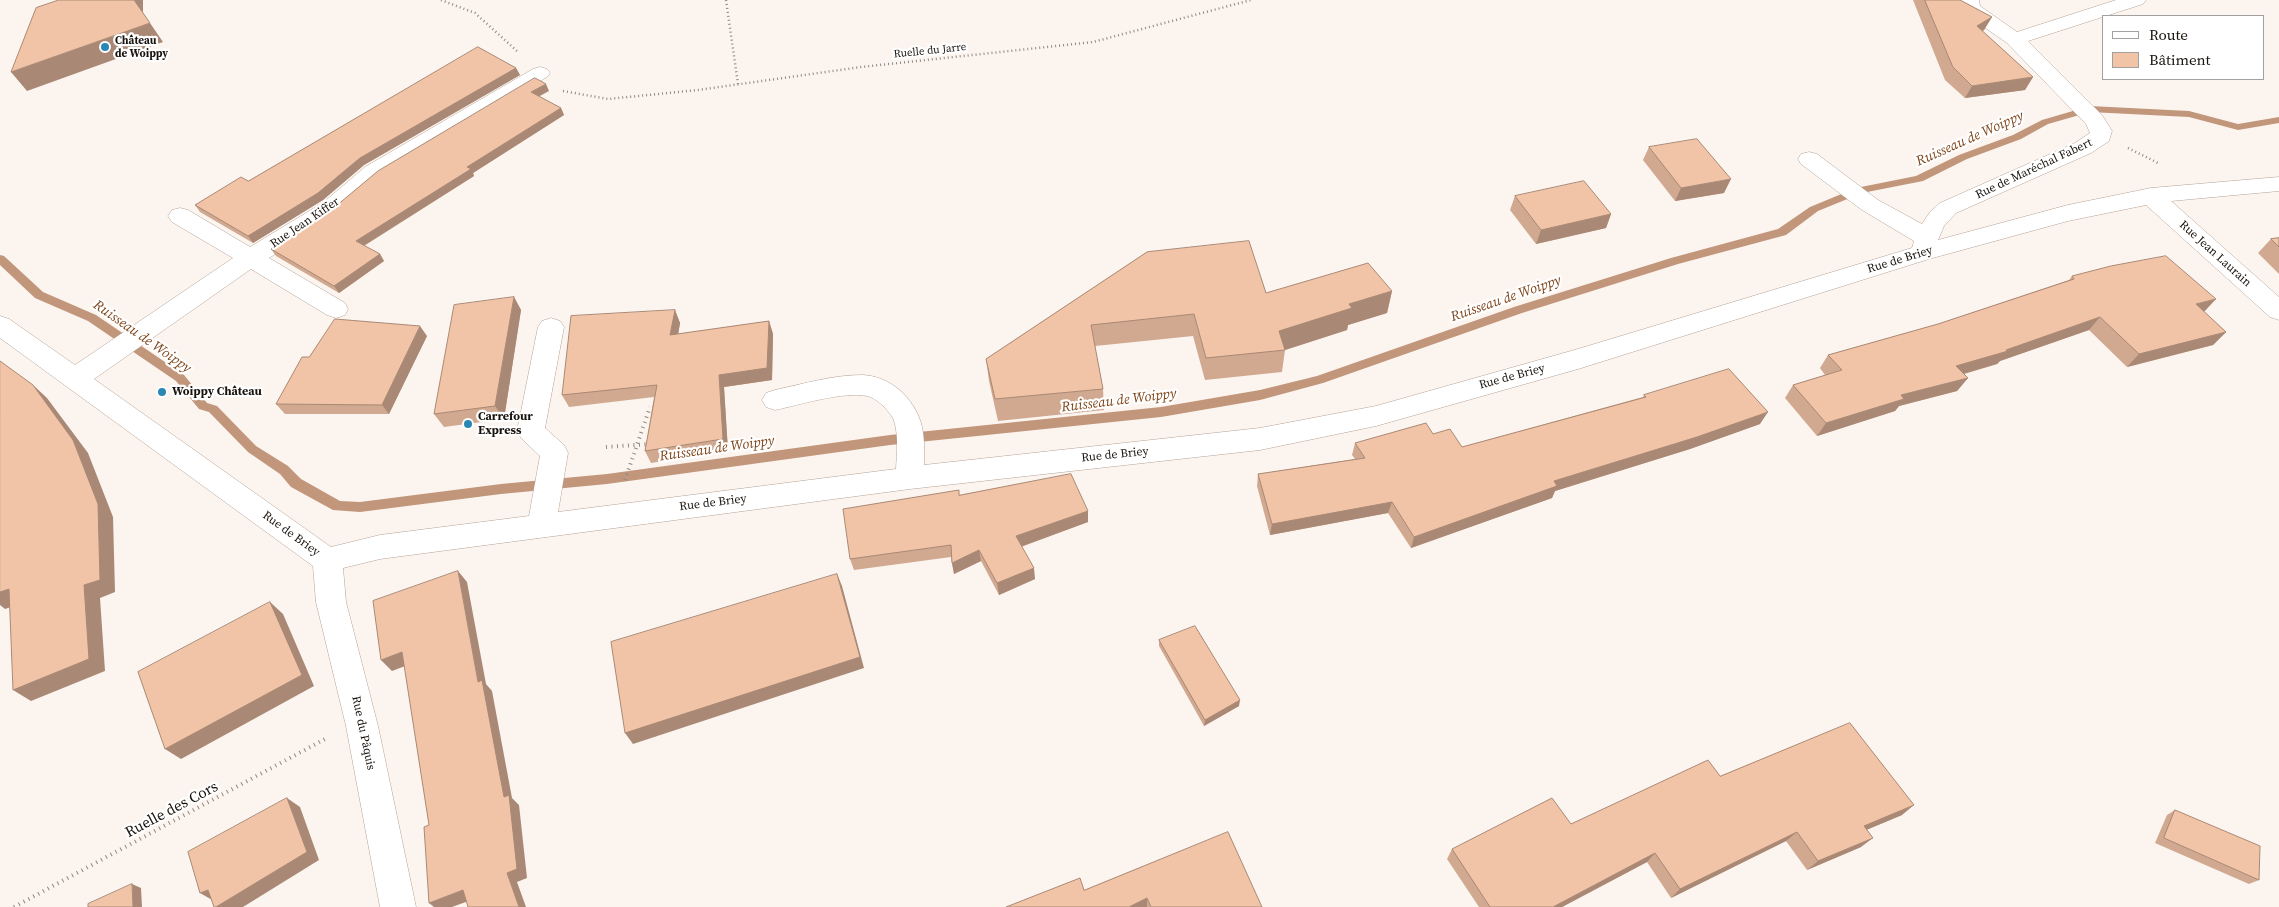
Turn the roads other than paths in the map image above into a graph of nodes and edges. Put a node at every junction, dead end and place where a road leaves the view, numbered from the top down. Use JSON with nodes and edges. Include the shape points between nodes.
{"nodes":[{"id":1,"x":1949,"y":0,"type":"edge"},
{"id":2,"x":2136,"y":0,"type":"edge"},
{"id":3,"x":1970,"y":5,"type":"edge"},
{"id":4,"x":2014,"y":39,"type":"junction"},
{"id":5,"x":540,"y":73,"type":"dead end"},
{"id":6,"x":1809,"y":159,"type":"dead end"},
{"id":7,"x":2279,"y":184,"type":"edge"},
{"id":8,"x":2151,"y":196,"type":"junction"},
{"id":9,"x":180,"y":216,"type":"dead end"},
{"id":10,"x":1924,"y":246,"type":"junction"},
{"id":11,"x":249,"y":259,"type":"junction"},
{"id":12,"x":336,"y":309,"type":"dead end"},
{"id":13,"x":2279,"y":311,"type":"edge"},
{"id":14,"x":0,"y":325,"type":"edge"},
{"id":15,"x":551,"y":326,"type":"dead end"},
{"id":16,"x":74,"y":379,"type":"junction"},
{"id":17,"x":775,"y":400,"type":"dead end"},
{"id":18,"x":910,"y":478,"type":"junction"},
{"id":19,"x":541,"y":526,"type":"junction"},
{"id":20,"x":326,"y":560,"type":"junction"},
{"id":21,"x":398,"y":907,"type":"edge"}],
"edges":[{"from":1,"to":3,"type":"street","name":"Rue de Maréchal Fabert"},
{"from":2,"to":4,"type":"street"},
{"from":3,"to":4,"type":"street","name":"Rue de Maréchal Fabert"},
{"from":4,"to":10,"type":"street","name":"Rue de Maréchal Fabert","via":[[2094,120],[2102,131],[2101,136],[2027,174],[1948,208],[1931,225]]},
{"from":5,"to":11,"type":"street","name":"Rue Jean Kiffer","via":[[373,172],[332,207]]},
{"from":6,"to":10,"type":"street"},
{"from":7,"to":8,"type":"street","name":"Rue de Briey"},
{"from":8,"to":10,"type":"street","name":"Rue de Briey"},
{"from":8,"to":13,"type":"street","name":"Rue Jean Laurain"},
{"from":9,"to":11,"type":"street"},
{"from":10,"to":18,"type":"street","name":"Rue de Briey","via":[[1578,359],[1367,418],[1260,439]]},
{"from":11,"to":12,"type":"street"},
{"from":11,"to":16,"type":"street","name":"Rue Jean Kiffer"},
{"from":14,"to":16,"type":"street","name":"Rue de Briey"},
{"from":15,"to":19,"type":"street","via":[[531,431],[554,453]]},
{"from":16,"to":20,"type":"street","name":"Rue de Briey"},
{"from":17,"to":18,"type":"street","via":[[845,387],[872,386],[900,407],[910,440]]},
{"from":18,"to":19,"type":"street","name":"Rue de Briey"},
{"from":19,"to":20,"type":"street","name":"Rue de Briey","via":[[380,547]]},
{"from":20,"to":21,"type":"street","name":"Rue du Pâquis","via":[[331,602],[362,726]]}]}
